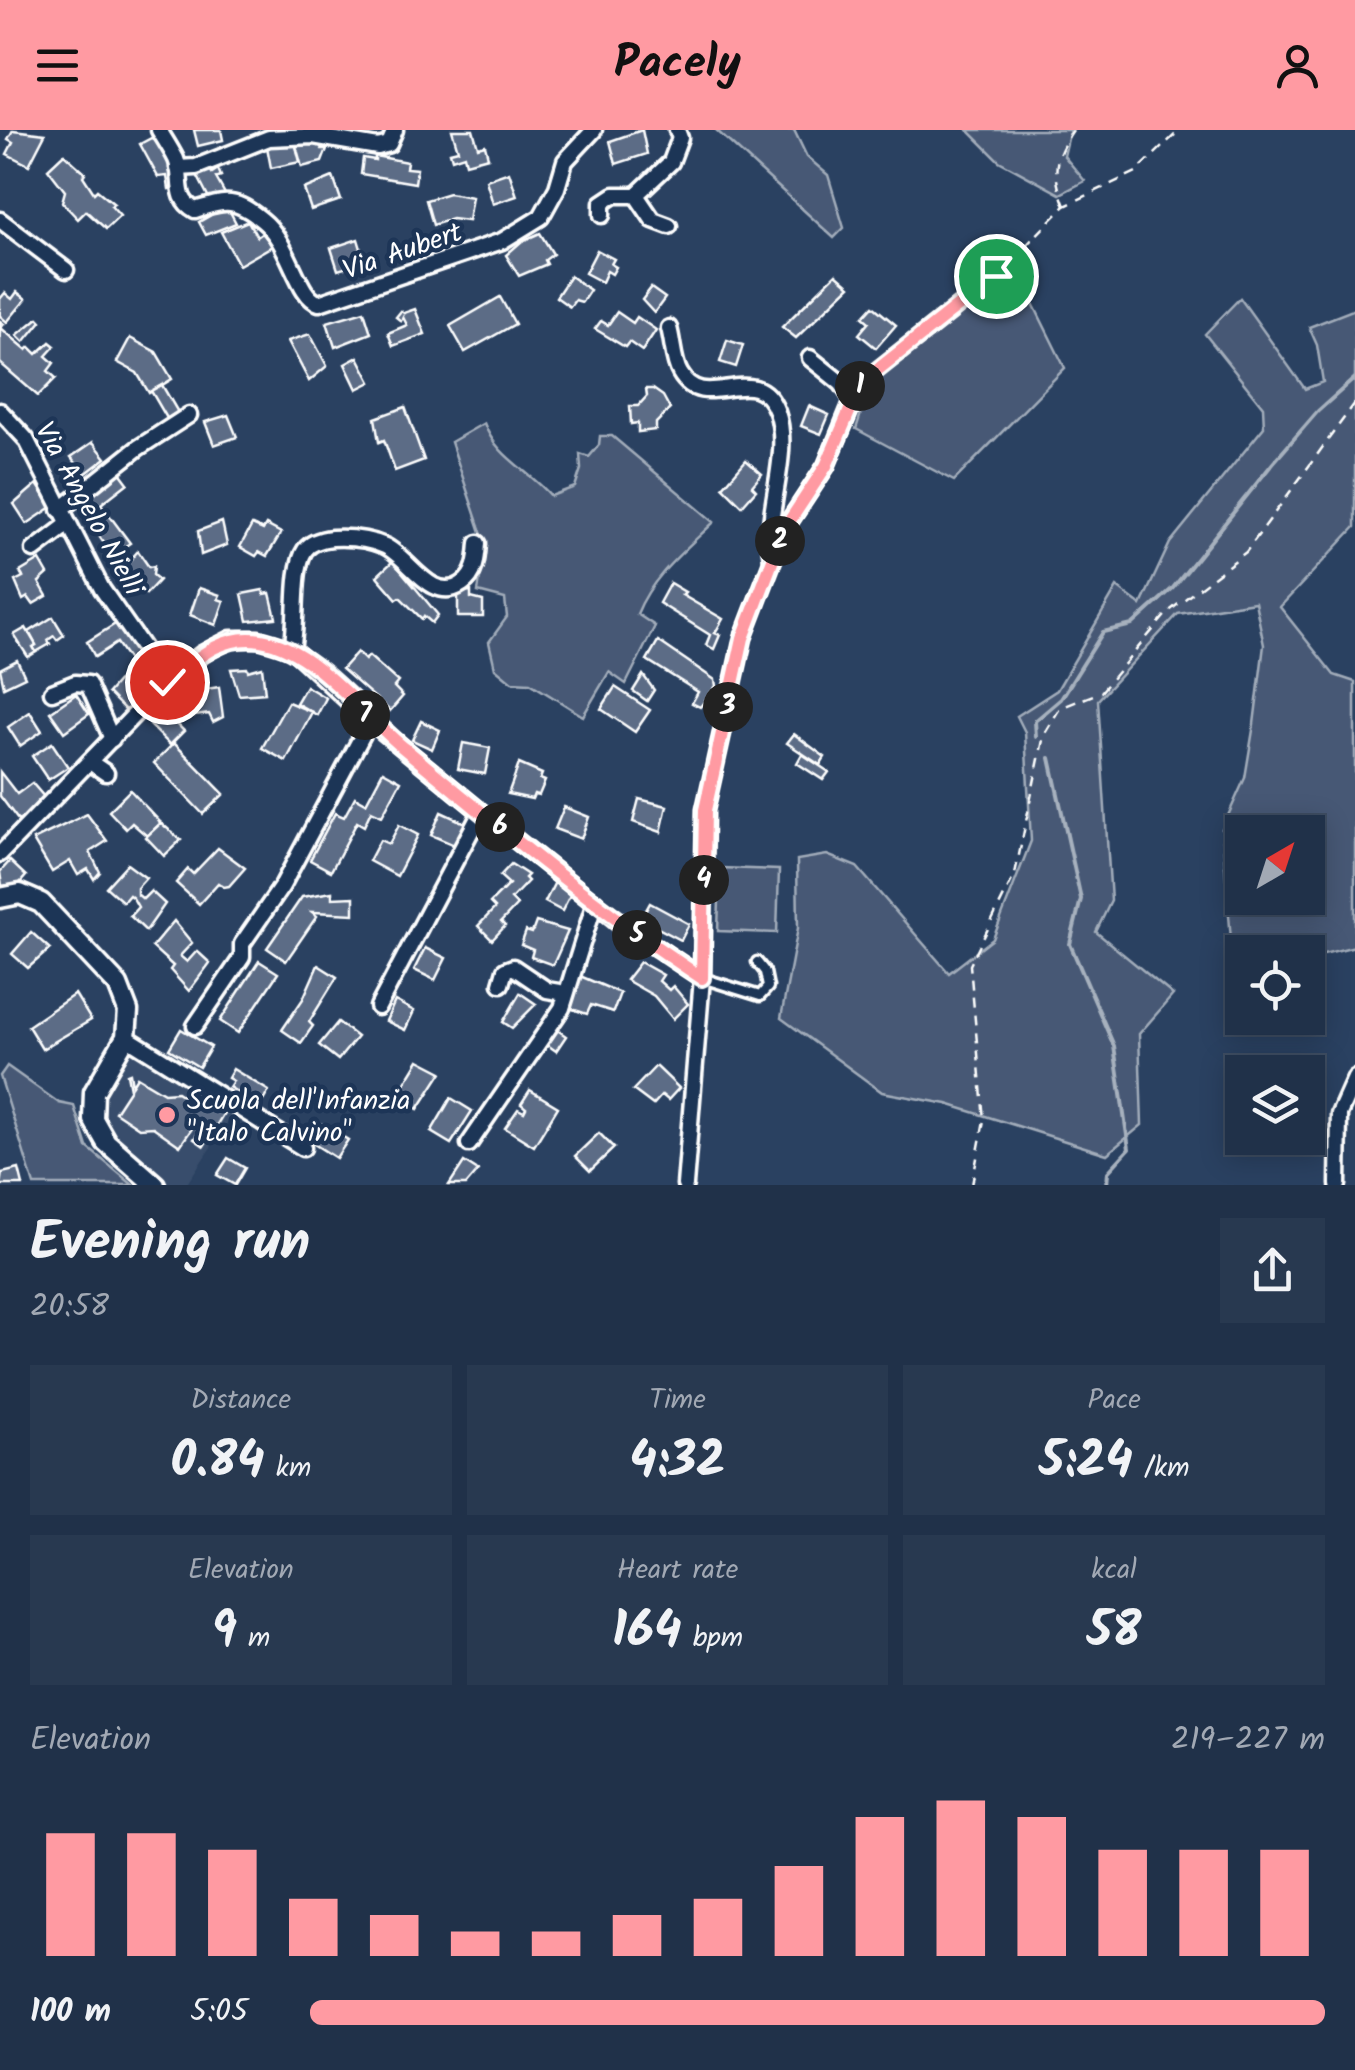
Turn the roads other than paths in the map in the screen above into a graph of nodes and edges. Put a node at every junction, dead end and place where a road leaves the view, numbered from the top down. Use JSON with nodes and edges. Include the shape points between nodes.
{"nodes":[{"id":1,"x":160,"y":130,"type":"edge"},
{"id":2,"x":396,"y":130,"type":"edge"},
{"id":3,"x":594,"y":130,"type":"edge"},
{"id":4,"x":677,"y":130,"type":"edge"},
{"id":5,"x":178,"y":168,"type":"junction"},
{"id":6,"x":636,"y":195,"type":"junction"},
{"id":7,"x":602,"y":215,"type":"dead end"},
{"id":8,"x":0,"y":220,"type":"edge"},
{"id":9,"x":669,"y":226,"type":"dead end"},
{"id":10,"x":66,"y":270,"type":"dead end"},
{"id":11,"x":669,"y":328,"type":"dead end"},
{"id":12,"x":810,"y":358,"type":"dead end"},
{"id":13,"x":0,"y":411,"type":"edge"},
{"id":14,"x":188,"y":415,"type":"dead end"},
{"id":15,"x":60,"y":510,"type":"junction"},
{"id":16,"x":68,"y":525,"type":"junction"},
{"id":17,"x":478,"y":543,"type":"dead end"},
{"id":18,"x":34,"y":550,"type":"dead end"},
{"id":19,"x":772,"y":560,"type":"junction"},
{"id":20,"x":292,"y":649,"type":"junction"},
{"id":21,"x":167,"y":682,"type":"junction"},
{"id":22,"x":52,"y":692,"type":"dead end"},
{"id":23,"x":370,"y":721,"type":"junction"},
{"id":24,"x":112,"y":739,"type":"junction"},
{"id":25,"x":90,"y":762,"type":"junction"},
{"id":26,"x":106,"y":773,"type":"dead end"},
{"id":27,"x":481,"y":812,"type":"junction"},
{"id":28,"x":0,"y":854,"type":"edge"},
{"id":29,"x":0,"y":898,"type":"edge"},
{"id":30,"x":595,"y":902,"type":"junction"},
{"id":31,"x":757,"y":962,"type":"dead end"},
{"id":32,"x":702,"y":978,"type":"junction"},
{"id":33,"x":501,"y":984,"type":"dead end"},
{"id":34,"x":565,"y":993,"type":"junction"},
{"id":35,"x":378,"y":1007,"type":"dead end"},
{"id":36,"x":195,"y":1026,"type":"dead end"},
{"id":37,"x":126,"y":1037,"type":"junction"},
{"id":38,"x":1355,"y":1078,"type":"edge"},
{"id":39,"x":469,"y":1144,"type":"dead end"},
{"id":40,"x":299,"y":1153,"type":"dead end"},
{"id":41,"x":155,"y":1185,"type":"edge"},
{"id":42,"x":685,"y":1185,"type":"edge"},
{"id":43,"x":1338,"y":1185,"type":"edge"}],
"edges":[{"from":1,"to":5,"type":"street","name":"Via Aubert"},
{"from":2,"to":5,"type":"street","via":[[388,144],[378,146],[314,136],[269,138]]},
{"from":3,"to":5,"type":"street","name":"Via Aubert","via":[[565,161],[541,217],[524,230],[319,303],[304,294],[271,227],[241,203],[187,206]]},
{"from":4,"to":6,"type":"street","via":[[671,162]]},
{"from":6,"to":7,"type":"street","via":[[614,194],[602,202]]},
{"from":6,"to":9,"type":"street","via":[[653,220]]},
{"from":8,"to":10,"type":"street"},
{"from":11,"to":19,"type":"street","via":[[688,385],[700,392],[756,388],[777,413]]},
{"from":12,"to":19,"type":"street","via":[[854,400],[826,466]]},
{"from":13,"to":15,"type":"street","name":"Via Angelo Nielli","via":[[26,438]]},
{"from":14,"to":15,"type":"street"},
{"from":15,"to":16,"type":"street","name":"Via Angelo Nielli"},
{"from":16,"to":18,"type":"street"},
{"from":16,"to":21,"type":"street","name":"Via Angelo Nielli","via":[[102,589]]},
{"from":17,"to":20,"type":"street","via":[[470,576],[444,590],[388,547],[349,537],[307,546]]},
{"from":19,"to":32,"type":"street","via":[[743,638],[705,810]]},
{"from":20,"to":21,"type":"street","via":[[231,639]]},
{"from":20,"to":23,"type":"street"},
{"from":21,"to":24,"type":"street"},
{"from":22,"to":24,"type":"street","via":[[88,684]]},
{"from":23,"to":27,"type":"street"},
{"from":23,"to":36,"type":"street","via":[[282,886],[242,944],[242,957]]},
{"from":24,"to":25,"type":"street"},
{"from":25,"to":26,"type":"street"},
{"from":25,"to":28,"type":"street"},
{"from":27,"to":30,"type":"street"},
{"from":27,"to":35,"type":"street"},
{"from":29,"to":37,"type":"street","via":[[20,894],[41,903],[118,984],[128,1011]]},
{"from":30,"to":32,"type":"street"},
{"from":30,"to":34,"type":"street"},
{"from":31,"to":32,"type":"lane","via":[[768,987],[760,996]]},
{"from":32,"to":42,"type":"street"},
{"from":33,"to":34,"type":"street","via":[[505,970],[514,967],[547,990]]},
{"from":34,"to":39,"type":"street","via":[[562,1008]]},
{"from":37,"to":40,"type":"street"},
{"from":37,"to":41,"type":"street","via":[[94,1092],[93,1119],[106,1142]]},
{"from":38,"to":43,"type":"street","via":[[1339,1114]]}]}
